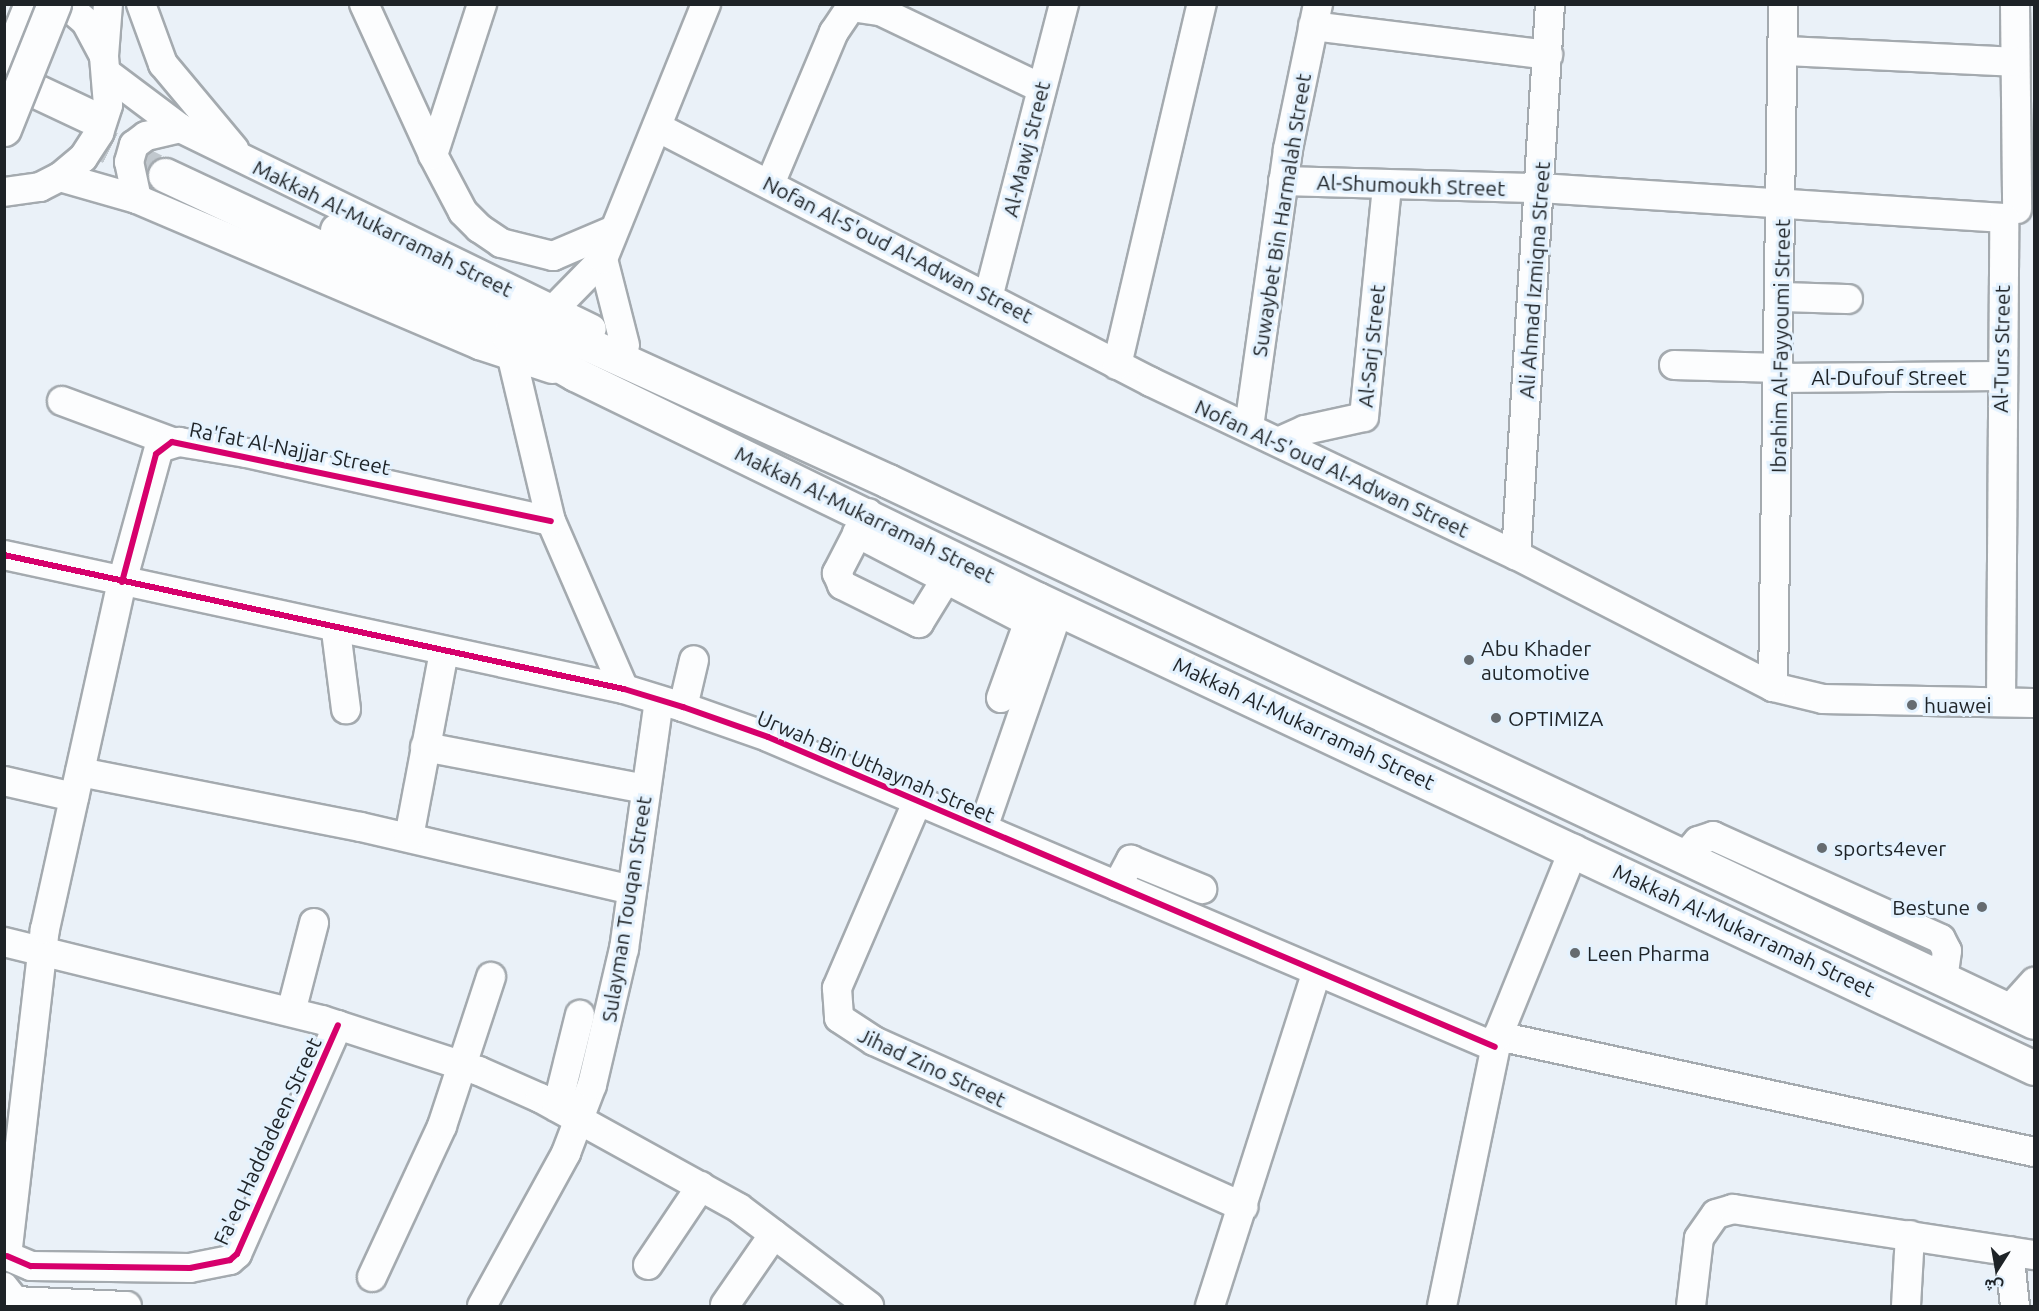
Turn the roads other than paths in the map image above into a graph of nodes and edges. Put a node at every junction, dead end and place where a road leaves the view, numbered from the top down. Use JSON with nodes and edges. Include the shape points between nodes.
{"nodes":[{"id":1,"x":31,"y":4,"type":"edge"},
{"id":2,"x":54,"y":4,"type":"edge"},
{"id":3,"x":65,"y":4,"type":"edge"},
{"id":4,"x":108,"y":4,"type":"edge"},
{"id":5,"x":141,"y":4,"type":"edge"},
{"id":6,"x":364,"y":4,"type":"edge"},
{"id":7,"x":482,"y":4,"type":"edge"},
{"id":8,"x":706,"y":4,"type":"edge"},
{"id":9,"x":1064,"y":4,"type":"edge"},
{"id":10,"x":1202,"y":4,"type":"edge"},
{"id":11,"x":1550,"y":4,"type":"edge"},
{"id":12,"x":1783,"y":4,"type":"edge"},
{"id":13,"x":2015,"y":4,"type":"edge"},
{"id":14,"x":1316,"y":15,"type":"edge"},
{"id":15,"x":1784,"y":51,"type":"junction"},
{"id":16,"x":1548,"y":55,"type":"junction"},
{"id":17,"x":2014,"y":62,"type":"junction"},
{"id":18,"x":106,"y":65,"type":"junction"},
{"id":19,"x":4,"y":71,"type":"edge"},
{"id":20,"x":4,"y":76,"type":"edge"},
{"id":21,"x":1041,"y":88,"type":"junction"},
{"id":22,"x":4,"y":97,"type":"edge"},
{"id":23,"x":657,"y":127,"type":"junction"},
{"id":24,"x":4,"y":129,"type":"edge"},
{"id":25,"x":172,"y":152,"type":"junction"},
{"id":26,"x":434,"y":156,"type":"junction"},
{"id":27,"x":246,"y":162,"type":"junction"},
{"id":28,"x":60,"y":177,"type":"junction"},
{"id":29,"x":1283,"y":181,"type":"junction"},
{"id":30,"x":770,"y":184,"type":"junction"},
{"id":31,"x":1387,"y":186,"type":"junction"},
{"id":32,"x":1540,"y":188,"type":"junction"},
{"id":33,"x":137,"y":199,"type":"junction"},
{"id":34,"x":9,"y":200,"type":"edge"},
{"id":35,"x":1783,"y":206,"type":"junction"},
{"id":36,"x":2018,"y":212,"type":"edge"},
{"id":37,"x":614,"y":230,"type":"junction"},
{"id":38,"x":603,"y":259,"type":"junction"},
{"id":39,"x":989,"y":294,"type":"junction"},
{"id":40,"x":1781,"y":297,"type":"junction"},
{"id":41,"x":1848,"y":299,"type":"dead end"},
{"id":42,"x":553,"y":310,"type":"junction"},
{"id":43,"x":625,"y":345,"type":"junction"},
{"id":44,"x":509,"y":347,"type":"junction"},
{"id":45,"x":1674,"y":364,"type":"dead end"},
{"id":46,"x":1117,"y":365,"type":"junction"},
{"id":47,"x":1779,"y":373,"type":"junction"},
{"id":48,"x":2000,"y":376,"type":"junction"},
{"id":49,"x":659,"y":377,"type":"junction"},
{"id":50,"x":62,"y":401,"type":"dead end"},
{"id":51,"x":1249,"y":427,"type":"junction"},
{"id":52,"x":1280,"y":441,"type":"junction"},
{"id":53,"x":172,"y":442,"type":"junction"},
{"id":54,"x":551,"y":520,"type":"junction"},
{"id":55,"x":863,"y":523,"type":"junction"},
{"id":56,"x":4,"y":555,"type":"edge"},
{"id":57,"x":1516,"y":555,"type":"junction"},
{"id":58,"x":946,"y":579,"type":"junction"},
{"id":59,"x":122,"y":582,"type":"junction"},
{"id":60,"x":1042,"y":610,"type":"junction"},
{"id":61,"x":336,"y":631,"type":"junction"},
{"id":62,"x":444,"y":652,"type":"junction"},
{"id":63,"x":694,"y":660,"type":"dead end"},
{"id":64,"x":1773,"y":687,"type":"junction"},
{"id":65,"x":624,"y":689,"type":"junction"},
{"id":66,"x":1001,"y":698,"type":"dead end"},
{"id":67,"x":2001,"y":702,"type":"junction"},
{"id":68,"x":671,"y":703,"type":"junction"},
{"id":69,"x":2034,"y":703,"type":"edge"},
{"id":70,"x":346,"y":709,"type":"dead end"},
{"id":71,"x":425,"y":747,"type":"junction"},
{"id":72,"x":4,"y":782,"type":"edge"},
{"id":73,"x":77,"y":784,"type":"junction"},
{"id":74,"x":645,"y":789,"type":"junction"},
{"id":75,"x":918,"y":800,"type":"junction"},
{"id":76,"x":362,"y":826,"type":"junction"},
{"id":77,"x":983,"y":828,"type":"junction"},
{"id":78,"x":409,"y":837,"type":"junction"},
{"id":79,"x":1574,"y":849,"type":"junction"},
{"id":80,"x":473,"y":854,"type":"junction"},
{"id":81,"x":1117,"y":886,"type":"junction"},
{"id":82,"x":1202,"y":889,"type":"dead end"},
{"id":83,"x":632,"y":890,"type":"junction"},
{"id":84,"x":314,"y":923,"type":"dead end"},
{"id":85,"x":4,"y":942,"type":"edge"},
{"id":86,"x":42,"y":951,"type":"junction"},
{"id":87,"x":1316,"y":974,"type":"junction"},
{"id":88,"x":491,"y":977,"type":"dead end"},
{"id":89,"x":2034,"y":982,"type":"edge"},
{"id":90,"x":291,"y":1012,"type":"junction"},
{"id":91,"x":580,"y":1015,"type":"dead end"},
{"id":92,"x":2022,"y":1016,"type":"edge"},
{"id":93,"x":330,"y":1023,"type":"junction"},
{"id":94,"x":1497,"y":1042,"type":"junction"},
{"id":95,"x":2034,"y":1068,"type":"edge"},
{"id":96,"x":472,"y":1069,"type":"junction"},
{"id":97,"x":557,"y":1107,"type":"junction"},
{"id":98,"x":12,"y":1117,"type":"edge"},
{"id":99,"x":582,"y":1121,"type":"junction"},
{"id":100,"x":2034,"y":1152,"type":"edge"},
{"id":101,"x":440,"y":1174,"type":"dead end"},
{"id":102,"x":701,"y":1186,"type":"junction"},
{"id":103,"x":1243,"y":1207,"type":"junction"},
{"id":104,"x":6,"y":1219,"type":"edge"},
{"id":105,"x":774,"y":1234,"type":"junction"},
{"id":106,"x":1910,"y":1236,"type":"junction"},
{"id":107,"x":2022,"y":1253,"type":"edge"},
{"id":108,"x":648,"y":1265,"type":"dead end"},
{"id":109,"x":6,"y":1268,"type":"edge"},
{"id":110,"x":372,"y":1277,"type":"dead end"},
{"id":111,"x":4,"y":1287,"type":"edge"},
{"id":112,"x":861,"y":1304,"type":"edge"},
{"id":113,"x":725,"y":1305,"type":"edge"},
{"id":114,"x":127,"y":1306,"type":"edge"},
{"id":115,"x":482,"y":1306,"type":"edge"},
{"id":116,"x":1210,"y":1306,"type":"edge"},
{"id":117,"x":1442,"y":1306,"type":"edge"},
{"id":118,"x":1691,"y":1306,"type":"edge"},
{"id":119,"x":1906,"y":1306,"type":"edge"},
{"id":120,"x":2014,"y":1306,"type":"edge"}],
"edges":[{"from":1,"to":19,"type":"main road"},
{"from":2,"to":24,"type":"main road","bridge":true},
{"from":3,"to":18,"type":"street","via":[[86,22]]},
{"from":4,"to":18,"type":"street"},
{"from":5,"to":27,"type":"street","via":[[163,64]]},
{"from":6,"to":26,"type":"street"},
{"from":7,"to":26,"type":"street"},
{"from":8,"to":23,"type":"street"},
{"from":9,"to":21,"type":"street","name":"Al-Mawj Street"},
{"from":10,"to":46,"type":"street"},
{"from":11,"to":16,"type":"street","name":"Ali Ahmad Izmiqna Street"},
{"from":12,"to":15,"type":"street","name":"Ibrahim Al-Fayyoumi Street"},
{"from":13,"to":17,"type":"street","name":"Al-Turs Street"},
{"from":14,"to":16,"type":"street"},
{"from":14,"to":29,"type":"street","name":"Suwaybet Bin Harmalah Street"},
{"from":15,"to":17,"type":"street"},
{"from":15,"to":35,"type":"street","name":"Ibrahim Al-Fayyoumi Street"},
{"from":16,"to":32,"type":"street","name":"Ali Ahmad Izmiqna Street"},
{"from":17,"to":36,"type":"street","name":"Al-Turs Street"},
{"from":18,"to":25,"type":"street","name":"Makkah Al-Mukarramah Street"},
{"from":18,"to":28,"type":"street","via":[[108,105],[99,133],[83,158]]},
{"from":20,"to":22,"type":"main road","via":[[85,124]]},
{"from":21,"to":30,"type":"street","via":[[880,11],[851,7],[834,33]]},
{"from":21,"to":39,"type":"street","name":"Al-Mawj Street"},
{"from":23,"to":30,"type":"street","name":"Nofan Al-S'oud Al-Adwan Street"},
{"from":23,"to":37,"type":"street"},
{"from":25,"to":27,"type":"street","name":"Makkah Al-Mukarramah Street"},
{"from":25,"to":33,"type":"street","via":[[146,136],[134,145],[129,162]]},
{"from":25,"to":44,"type":"main road","name":"Makkah Al-Mukarramah Street"},
{"from":25,"to":49,"type":"main road","name":"Makkah Al-Mukarramah Street"},
{"from":26,"to":37,"type":"street","via":[[463,212],[501,243],[553,256]]},
{"from":27,"to":42,"type":"street","name":"Makkah Al-Mukarramah Street"},
{"from":28,"to":33,"type":"street","name":"Makkah Al-Mukarramah Street"},
{"from":28,"to":34,"type":"street"},
{"from":29,"to":31,"type":"street","name":"Al-Shumoukh Street"},
{"from":29,"to":51,"type":"street","name":"Suwaybet Bin Harmalah Street"},
{"from":30,"to":39,"type":"street","name":"Nofan Al-S'oud Al-Adwan Street"},
{"from":31,"to":32,"type":"street","name":"Al-Shumoukh Street"},
{"from":31,"to":52,"type":"street","name":"Al-Sarj Street","via":[[1364,417],[1344,425],[1305,429]]},
{"from":32,"to":35,"type":"street","name":"Al-Shumoukh Street"},
{"from":32,"to":57,"type":"street","name":"Ali Ahmad Izmiqna Street"},
{"from":33,"to":44,"type":"street","name":"Makkah Al-Mukarramah Street"},
{"from":35,"to":36,"type":"street"},
{"from":35,"to":40,"type":"street","name":"Ibrahim Al-Fayyoumi Street"},
{"from":36,"to":48,"type":"street","name":"Al-Turs Street"},
{"from":37,"to":38,"type":"street"},
{"from":38,"to":42,"type":"street"},
{"from":38,"to":43,"type":"street"},
{"from":39,"to":46,"type":"street","name":"Nofan Al-S'oud Al-Adwan Street"},
{"from":40,"to":41,"type":"street"},
{"from":40,"to":47,"type":"street","name":"Ibrahim Al-Fayyoumi Street"},
{"from":42,"to":43,"type":"street","name":"Makkah Al-Mukarramah Street"},
{"from":43,"to":49,"type":"street","name":"Makkah Al-Mukarramah Street"},
{"from":44,"to":54,"type":"street"},
{"from":44,"to":55,"type":"main road","name":"Makkah Al-Mukarramah Street","via":[[575,374]]},
{"from":45,"to":47,"type":"street","name":"Al-Dufouf Street"},
{"from":46,"to":51,"type":"street","name":"Nofan Al-S'oud Al-Adwan Street"},
{"from":47,"to":48,"type":"street","name":"Al-Dufouf Street"},
{"from":47,"to":64,"type":"street","name":"Ibrahim Al-Fayyoumi Street"},
{"from":48,"to":67,"type":"street","name":"Al-Turs Street"},
{"from":49,"to":92,"type":"main road","name":"Makkah Al-Mukarramah Street"},
{"from":50,"to":53,"type":"street"},
{"from":51,"to":52,"type":"street","name":"Nofan Al-S'oud Al-Adwan Street"},
{"from":52,"to":57,"type":"street","name":"Nofan Al-S'oud Al-Adwan Street"},
{"from":53,"to":54,"type":"street","name":"Ra'fat Al-Najjar Street"},
{"from":53,"to":59,"type":"street","name":"Ra'fat Al-Najjar Street","via":[[156,454]]},
{"from":54,"to":65,"type":"street"},
{"from":55,"to":58,"type":"street"},
{"from":55,"to":58,"type":"street","via":[[837,573],[848,589],[920,623]]},
{"from":55,"to":60,"type":"main road","name":"Makkah Al-Mukarramah Street"},
{"from":56,"to":59,"type":"street","name":"Urwah Bin Uthaynah Street"},
{"from":57,"to":64,"type":"street","name":"Nofan Al-S'oud Al-Adwan Street"},
{"from":58,"to":60,"type":"street"},
{"from":59,"to":61,"type":"street","name":"Urwah Bin Uthaynah Street"},
{"from":59,"to":73,"type":"street","name":"Fa'eq Haddadeen Street"},
{"from":60,"to":66,"type":"street"},
{"from":60,"to":77,"type":"street"},
{"from":60,"to":79,"type":"main road","name":"Makkah Al-Mukarramah Street"},
{"from":61,"to":62,"type":"street","name":"Urwah Bin Uthaynah Street"},
{"from":61,"to":70,"type":"street"},
{"from":62,"to":65,"type":"street","name":"Urwah Bin Uthaynah Street"},
{"from":62,"to":71,"type":"street"},
{"from":63,"to":68,"type":"street","name":"Sulayman Touqan Street"},
{"from":64,"to":67,"type":"street","name":"Nofan Al-S'oud Al-Adwan Street","via":[[1823,699]]},
{"from":65,"to":68,"type":"street","name":"Urwah Bin Uthaynah Street"},
{"from":67,"to":69,"type":"street","name":"Nofan Al-S'oud Al-Adwan Street"},
{"from":68,"to":74,"type":"street","name":"Sulayman Touqan Street"},
{"from":68,"to":75,"type":"street","name":"Urwah Bin Uthaynah Street"},
{"from":71,"to":74,"type":"street"},
{"from":71,"to":78,"type":"street"},
{"from":72,"to":73,"type":"street"},
{"from":73,"to":76,"type":"street"},
{"from":73,"to":86,"type":"street","name":"Fa'eq Haddadeen Street"},
{"from":74,"to":83,"type":"street","name":"Sulayman Touqan Street"},
{"from":75,"to":77,"type":"street","name":"Urwah Bin Uthaynah Street"},
{"from":75,"to":103,"type":"street","name":"Jihad Zino Street","via":[[837,988],[839,1017],[874,1041]]},
{"from":76,"to":78,"type":"street"},
{"from":76,"to":80,"type":"street","via":[[369,841],[458,862]]},
{"from":77,"to":81,"type":"street","name":"Urwah Bin Uthaynah Street"},
{"from":78,"to":80,"type":"street"},
{"from":79,"to":94,"type":"street"},
{"from":79,"to":95,"type":"main road","name":"Makkah Al-Mukarramah Street"},
{"from":80,"to":83,"type":"street"},
{"from":81,"to":82,"type":"street","via":[[1131,860]]},
{"from":81,"to":87,"type":"street","name":"Urwah Bin Uthaynah Street"},
{"from":83,"to":99,"type":"street","name":"Sulayman Touqan Street","via":[[614,999]]},
{"from":84,"to":90,"type":"street"},
{"from":85,"to":86,"type":"street"},
{"from":86,"to":90,"type":"street"},
{"from":86,"to":98,"type":"street","name":"Fa'eq Haddadeen Street"},
{"from":87,"to":94,"type":"street","name":"Urwah Bin Uthaynah Street"},
{"from":87,"to":103,"type":"street"},
{"from":88,"to":96,"type":"street"},
{"from":89,"to":92,"type":"street"},
{"from":90,"to":93,"type":"street"},
{"from":91,"to":97,"type":"street"},
{"from":93,"to":96,"type":"street"},
{"from":93,"to":109,"type":"street","name":"Fa'eq Haddadeen Street","via":[[237,1254],[230,1260],[190,1268]]},
{"from":94,"to":100,"type":"street","name":"Urwah Bin Uthaynah Street"},
{"from":94,"to":117,"type":"street"},
{"from":96,"to":97,"type":"street"},
{"from":96,"to":101,"type":"street"},
{"from":96,"to":110,"type":"street"},
{"from":97,"to":99,"type":"street"},
{"from":98,"to":104,"type":"street","name":"Fa'eq Haddadeen Street"},
{"from":99,"to":102,"type":"street"},
{"from":99,"to":115,"type":"street","name":"Sulayman Touqan Street"},
{"from":102,"to":105,"type":"street"},
{"from":102,"to":108,"type":"street"},
{"from":103,"to":116,"type":"street"},
{"from":104,"to":109,"type":"street","name":"Fa'eq Haddadeen Street"},
{"from":105,"to":112,"type":"street"},
{"from":105,"to":113,"type":"street"},
{"from":106,"to":107,"type":"street"},
{"from":106,"to":118,"type":"street","via":[[1754,1210],[1716,1214],[1699,1238]]},
{"from":106,"to":119,"type":"street"},
{"from":107,"to":120,"type":"street"},
{"from":111,"to":114,"type":"street","via":[[15,1301]]}]}
